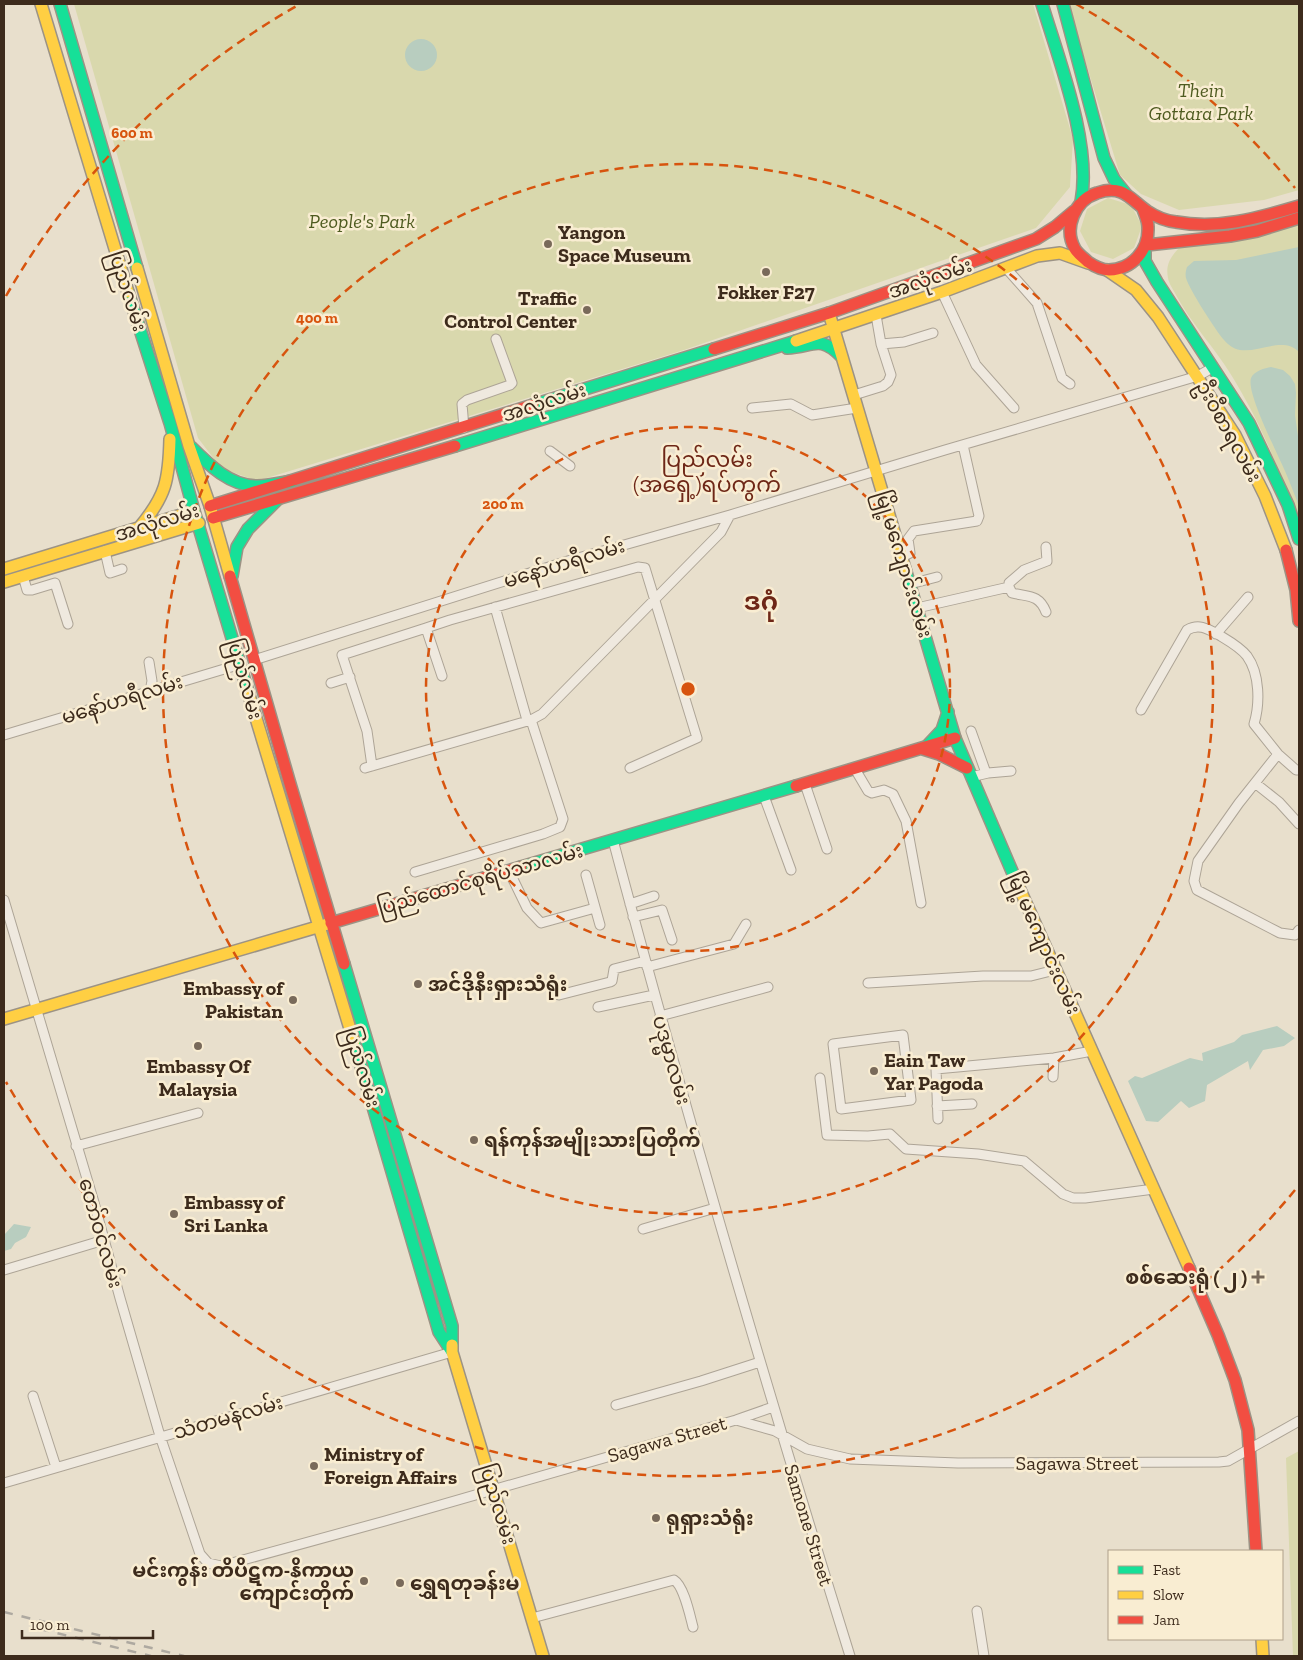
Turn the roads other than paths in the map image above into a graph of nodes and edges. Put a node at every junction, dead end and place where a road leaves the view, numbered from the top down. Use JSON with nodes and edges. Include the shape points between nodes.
{"nodes":[{"id":1,"x":41,"y":4,"type":"edge"},
{"id":2,"x":60,"y":4,"type":"edge"},
{"id":3,"x":1042,"y":4,"type":"edge"},
{"id":4,"x":1062,"y":4,"type":"edge"},
{"id":5,"x":1086,"y":90,"type":"junction"},
{"id":6,"x":1069,"y":94,"type":"junction"},
{"id":7,"x":1126,"y":194,"type":"junction"},
{"id":8,"x":1299,"y":206,"type":"edge"},
{"id":9,"x":1078,"y":207,"type":"junction"},
{"id":10,"x":1143,"y":209,"type":"junction"},
{"id":11,"x":1299,"y":218,"type":"edge"},
{"id":12,"x":1146,"y":248,"type":"junction"},
{"id":13,"x":1088,"y":263,"type":"junction"},
{"id":14,"x":1006,"y":268,"type":"junction"},
{"id":15,"x":1107,"y":270,"type":"junction"},
{"id":16,"x":942,"y":292,"type":"junction"},
{"id":17,"x":829,"y":313,"type":"junction"},
{"id":18,"x":876,"y":315,"type":"junction"},
{"id":19,"x":834,"y":329,"type":"junction"},
{"id":20,"x":933,"y":333,"type":"dead end"},
{"id":21,"x":496,"y":339,"type":"dead end"},
{"id":22,"x":881,"y":344,"type":"junction"},
{"id":23,"x":774,"y":347,"type":"junction"},
{"id":24,"x":843,"y":358,"type":"junction"},
{"id":25,"x":1212,"y":368,"type":"junction"},
{"id":26,"x":1198,"y":376,"type":"junction"},
{"id":27,"x":1070,"y":384,"type":"dead end"},
{"id":28,"x":854,"y":395,"type":"junction"},
{"id":29,"x":752,"y":408,"type":"dead end"},
{"id":30,"x":858,"y":408,"type":"junction"},
{"id":31,"x":1014,"y":408,"type":"dead end"},
{"id":32,"x":170,"y":423,"type":"junction"},
{"id":33,"x":464,"y":428,"type":"junction"},
{"id":34,"x":963,"y":445,"type":"junction"},
{"id":35,"x":190,"y":446,"type":"junction"},
{"id":36,"x":550,"y":451,"type":"dead end"},
{"id":37,"x":570,"y":466,"type":"dead end"},
{"id":38,"x":876,"y":470,"type":"junction"},
{"id":39,"x":317,"y":473,"type":"junction"},
{"id":40,"x":292,"y":481,"type":"junction"},
{"id":41,"x":321,"y":485,"type":"junction"},
{"id":42,"x":280,"y":498,"type":"junction"},
{"id":43,"x":210,"y":506,"type":"junction"},
{"id":44,"x":194,"y":511,"type":"junction"},
{"id":45,"x":730,"y":515,"type":"junction"},
{"id":46,"x":213,"y":518,"type":"junction"},
{"id":47,"x":199,"y":523,"type":"junction"},
{"id":48,"x":139,"y":528,"type":"junction"},
{"id":49,"x":1298,"y":534,"type":"edge"},
{"id":50,"x":1281,"y":536,"type":"junction"},
{"id":51,"x":1046,"y":547,"type":"dead end"},
{"id":52,"x":104,"y":551,"type":"junction"},
{"id":53,"x":902,"y":557,"type":"junction"},
{"id":54,"x":4,"y":569,"type":"edge"},
{"id":55,"x":122,"y":569,"type":"dead end"},
{"id":56,"x":23,"y":576,"type":"junction"},
{"id":57,"x":937,"y":577,"type":"dead end"},
{"id":58,"x":231,"y":580,"type":"junction"},
{"id":59,"x":4,"y":582,"type":"edge"},
{"id":60,"x":910,"y":584,"type":"junction"},
{"id":61,"x":1009,"y":588,"type":"junction"},
{"id":62,"x":1248,"y":597,"type":"dead end"},
{"id":63,"x":655,"y":599,"type":"junction"},
{"id":64,"x":495,"y":607,"type":"junction"},
{"id":65,"x":917,"y":608,"type":"junction"},
{"id":66,"x":1046,"y":612,"type":"dead end"},
{"id":67,"x":1299,"y":621,"type":"edge"},
{"id":68,"x":68,"y":624,"type":"dead end"},
{"id":69,"x":426,"y":628,"type":"junction"},
{"id":70,"x":1216,"y":634,"type":"junction"},
{"id":71,"x":254,"y":660,"type":"junction"},
{"id":72,"x":149,"y":662,"type":"dead end"},
{"id":73,"x":241,"y":664,"type":"junction"},
{"id":74,"x":442,"y":676,"type":"dead end"},
{"id":75,"x":350,"y":677,"type":"junction"},
{"id":76,"x":331,"y":683,"type":"dead end"},
{"id":77,"x":150,"y":691,"type":"junction"},
{"id":78,"x":1141,"y":710,"type":"dead end"},
{"id":79,"x":948,"y":712,"type":"junction"},
{"id":80,"x":529,"y":720,"type":"junction"},
{"id":81,"x":971,"y":731,"type":"dead end"},
{"id":82,"x":4,"y":735,"type":"edge"},
{"id":83,"x":955,"y":738,"type":"junction"},
{"id":84,"x":922,"y":750,"type":"junction"},
{"id":85,"x":1278,"y":754,"type":"junction"},
{"id":86,"x":630,"y":768,"type":"dead end"},
{"id":87,"x":855,"y":769,"type":"junction"},
{"id":88,"x":1299,"y":770,"type":"edge"},
{"id":89,"x":1011,"y":771,"type":"dead end"},
{"id":90,"x":969,"y":773,"type":"junction"},
{"id":91,"x":986,"y":773,"type":"junction"},
{"id":92,"x":1255,"y":782,"type":"junction"},
{"id":93,"x":804,"y":784,"type":"junction"},
{"id":94,"x":764,"y":796,"type":"junction"},
{"id":95,"x":1299,"y":824,"type":"edge"},
{"id":96,"x":613,"y":840,"type":"junction"},
{"id":97,"x":826,"y":849,"type":"dead end"},
{"id":98,"x":790,"y":870,"type":"dead end"},
{"id":99,"x":509,"y":871,"type":"junction"},
{"id":100,"x":415,"y":872,"type":"dead end"},
{"id":101,"x":586,"y":875,"type":"dead end"},
{"id":102,"x":654,"y":896,"type":"dead end"},
{"id":103,"x":4,"y":900,"type":"edge"},
{"id":104,"x":921,"y":903,"type":"dead end"},
{"id":105,"x":630,"y":904,"type":"junction"},
{"id":106,"x":595,"y":908,"type":"junction"},
{"id":107,"x":633,"y":917,"type":"junction"},
{"id":108,"x":332,"y":922,"type":"junction"},
{"id":109,"x":746,"y":924,"type":"dead end"},
{"id":110,"x":600,"y":925,"type":"dead end"},
{"id":111,"x":319,"y":926,"type":"junction"},
{"id":112,"x":1299,"y":930,"type":"edge"},
{"id":113,"x":672,"y":940,"type":"dead end"},
{"id":114,"x":646,"y":964,"type":"junction"},
{"id":115,"x":1055,"y":970,"type":"junction"},
{"id":116,"x":868,"y":983,"type":"dead end"},
{"id":117,"x":768,"y":987,"type":"dead end"},
{"id":118,"x":559,"y":995,"type":"dead end"},
{"id":119,"x":654,"y":995,"type":"junction"},
{"id":120,"x":598,"y":1007,"type":"dead end"},
{"id":121,"x":36,"y":1009,"type":"junction"},
{"id":122,"x":660,"y":1016,"type":"junction"},
{"id":123,"x":4,"y":1018,"type":"edge"},
{"id":124,"x":833,"y":1044,"type":"joint"},
{"id":125,"x":1092,"y":1051,"type":"junction"},
{"id":126,"x":1054,"y":1058,"type":"junction"},
{"id":127,"x":1054,"y":1077,"type":"dead end"},
{"id":128,"x":820,"y":1078,"type":"dead end"},
{"id":129,"x":972,"y":1104,"type":"dead end"},
{"id":130,"x":938,"y":1106,"type":"junction"},
{"id":131,"x":198,"y":1113,"type":"dead end"},
{"id":132,"x":938,"y":1119,"type":"dead end"},
{"id":133,"x":76,"y":1146,"type":"junction"},
{"id":134,"x":1154,"y":1189,"type":"junction"},
{"id":135,"x":715,"y":1208,"type":"junction"},
{"id":136,"x":643,"y":1229,"type":"dead end"},
{"id":137,"x":104,"y":1240,"type":"junction"},
{"id":138,"x":4,"y":1270,"type":"edge"},
{"id":139,"x":452,"y":1352,"type":"junction"},
{"id":140,"x":760,"y":1362,"type":"junction"},
{"id":141,"x":769,"y":1394,"type":"joint"},
{"id":142,"x":33,"y":1396,"type":"dead end"},
{"id":143,"x":616,"y":1405,"type":"dead end"},
{"id":144,"x":772,"y":1407,"type":"junction"},
{"id":145,"x":736,"y":1420,"type":"junction"},
{"id":146,"x":1299,"y":1422,"type":"edge"},
{"id":147,"x":780,"y":1434,"type":"junction"},
{"id":148,"x":160,"y":1436,"type":"junction"},
{"id":149,"x":1250,"y":1447,"type":"junction"},
{"id":150,"x":56,"y":1467,"type":"junction"},
{"id":151,"x":4,"y":1483,"type":"edge"},
{"id":152,"x":493,"y":1489,"type":"junction"},
{"id":153,"x":1256,"y":1550,"type":"edge"},
{"id":154,"x":208,"y":1563,"type":"joint"},
{"id":155,"x":977,"y":1611,"type":"dead end"},
{"id":156,"x":532,"y":1618,"type":"junction"},
{"id":157,"x":693,"y":1628,"type":"dead end"},
{"id":158,"x":1262,"y":1640,"type":"edge"},
{"id":159,"x":543,"y":1656,"type":"edge"},
{"id":160,"x":850,"y":1656,"type":"edge"},
{"id":161,"x":984,"y":1656,"type":"edge"},
{"id":162,"x":1263,"y":1656,"type":"edge"}],
"edges":[{"from":1,"to":32,"type":"main road","name":"ပြည်လမ်း"},
{"from":2,"to":35,"type":"main road","name":"ပြည်လမ်း"},
{"from":3,"to":6,"type":"main road"},
{"from":4,"to":5,"type":"main road"},
{"from":5,"to":6,"type":"main road"},
{"from":5,"to":7,"type":"main road","via":[[1104,158]]},
{"from":6,"to":9,"type":"main road","via":[[1082,155],[1085,194]]},
{"from":7,"to":9,"type":"main road","via":[[1102,191],[1091,195]]},
{"from":7,"to":10,"type":"main road"},
{"from":8,"to":10,"type":"main road","via":[[1223,225],[1181,224]]},
{"from":9,"to":13,"type":"main road","via":[[1070,230],[1074,249]]},
{"from":9,"to":17,"type":"main road","name":"အလုံလမ်း","via":[[1036,239]]},
{"from":10,"to":12,"type":"main road","via":[[1150,226]]},
{"from":11,"to":12,"type":"main road","via":[[1257,231]]},
{"from":12,"to":15,"type":"main road","via":[[1134,262]]},
{"from":12,"to":25,"type":"main road","name":"ဦးဝီစာရလမ်း","via":[[1145,260],[1157,282]]},
{"from":13,"to":14,"type":"main road","name":"အလုံလမ်း","via":[[1060,253],[1037,256]]},
{"from":13,"to":15,"type":"main road"},
{"from":14,"to":16,"type":"main road","name":"အလုံလမ်း"},
{"from":14,"to":27,"type":"street","via":[[1037,303],[1062,378]]},
{"from":15,"to":26,"type":"main road","name":"ဦးဝီစာရလမ်း","via":[[1136,290]]},
{"from":16,"to":18,"type":"main road","name":"အလုံလမ်း"},
{"from":16,"to":31,"type":"street","via":[[976,365]]},
{"from":17,"to":19,"type":"main road","name":"မြို့မကျောင်းလမ်း"},
{"from":17,"to":33,"type":"main road","name":"အလုံလမ်း"},
{"from":18,"to":19,"type":"main road","name":"အလုံလမ်း"},
{"from":18,"to":22,"type":"street"},
{"from":19,"to":23,"type":"main road","name":"အလုံလမ်း"},
{"from":19,"to":24,"type":"main road","name":"မြို့မကျောင်းလမ်း"},
{"from":20,"to":22,"type":"street","via":[[904,342]]},
{"from":21,"to":33,"type":"street","via":[[512,383],[462,404]]},
{"from":22,"to":28,"type":"street","via":[[891,375],[888,382]]},
{"from":23,"to":24,"type":"main road","via":[[826,343]]},
{"from":23,"to":41,"type":"main road","name":"အလုံလမ်း"},
{"from":24,"to":28,"type":"main road","name":"မြို့မကျောင်းလမ်း"},
{"from":25,"to":26,"type":"street","name":"မနော်ဟရီလမ်း"},
{"from":25,"to":49,"type":"main road","name":"ဦးဝီစာရလမ်း","via":[[1249,423],[1288,505]]},
{"from":26,"to":34,"type":"street","name":"မနော်ဟရီလမ်း"},
{"from":26,"to":50,"type":"main road","name":"ဦးဝီစာရလမ်း","via":[[1235,434]]},
{"from":28,"to":30,"type":"main road","name":"မြို့မကျောင်းလမ်း"},
{"from":29,"to":30,"type":"street","via":[[791,404],[812,415]]},
{"from":30,"to":38,"type":"main road","name":"မြို့မကျောင်းလမ်း"},
{"from":32,"to":44,"type":"main road","name":"ပြည်လမ်း"},
{"from":32,"to":48,"type":"main road","via":[[169,476],[155,511]]},
{"from":33,"to":39,"type":"main road","name":"အလုံလမ်း"},
{"from":34,"to":38,"type":"street","name":"မနော်ဟရီလမ်း"},
{"from":34,"to":53,"type":"street","via":[[979,516],[977,520],[914,531],[908,539],[910,553]]},
{"from":35,"to":40,"type":"main road","via":[[211,467],[241,483],[255,486]]},
{"from":35,"to":43,"type":"main road","name":"ပြည်လမ်း"},
{"from":36,"to":37,"type":"street"},
{"from":38,"to":45,"type":"street","name":"မနော်ဟရီလမ်း"},
{"from":38,"to":53,"type":"main road","name":"မြို့မကျောင်းလမ်း"},
{"from":39,"to":40,"type":"main road","name":"အလုံလမ်း"},
{"from":39,"to":41,"type":"main road"},
{"from":40,"to":43,"type":"main road","name":"အလုံလမ်း"},
{"from":41,"to":42,"type":"main road","name":"အလုံလမ်း"},
{"from":42,"to":46,"type":"main road","name":"အလုံလမ်း"},
{"from":42,"to":58,"type":"main road","via":[[248,529],[238,547]]},
{"from":43,"to":44,"type":"main road","name":"အလုံလမ်း"},
{"from":43,"to":46,"type":"main road","name":"ပြည်လမ်း"},
{"from":44,"to":47,"type":"main road","name":"ပြည်လမ်း"},
{"from":44,"to":48,"type":"main road","name":"အလုံလမ်း"},
{"from":45,"to":63,"type":"street","via":[[721,532]]},
{"from":45,"to":71,"type":"street","name":"မနော်ဟရီလမ်း","via":[[571,560]]},
{"from":46,"to":47,"type":"main road","name":"အလုံလမ်း"},
{"from":46,"to":58,"type":"main road","name":"ပြည်လမ်း"},
{"from":47,"to":52,"type":"main road","name":"အလုံလမ်း"},
{"from":47,"to":73,"type":"main road","name":"ပြည်လမ်း"},
{"from":48,"to":54,"type":"main road","name":"အလုံလမ်း"},
{"from":49,"to":50,"type":"main road"},
{"from":50,"to":67,"type":"main road","name":"ဦးဝီစာရလမ်း","via":[[1296,590]]},
{"from":51,"to":61,"type":"street","via":[[1048,561],[1024,570],[1009,583]]},
{"from":52,"to":55,"type":"street","via":[[110,573]]},
{"from":52,"to":56,"type":"main road","name":"အလုံလမ်း"},
{"from":53,"to":60,"type":"main road","name":"မြို့မကျောင်းလမ်း"},
{"from":56,"to":59,"type":"main road","name":"အလုံလမ်း"},
{"from":56,"to":68,"type":"street","via":[[27,590],[55,583]]},
{"from":57,"to":60,"type":"street"},
{"from":58,"to":71,"type":"main road","name":"ပြည်လမ်း"},
{"from":60,"to":65,"type":"main road","name":"မြို့မကျောင်းလမ်း"},
{"from":61,"to":65,"type":"street"},
{"from":61,"to":66,"type":"street","via":[[1012,593],[1040,600]]},
{"from":62,"to":70,"type":"street"},
{"from":63,"to":64,"type":"street","via":[[642,566]]},
{"from":63,"to":80,"type":"street","via":[[542,714]]},
{"from":63,"to":86,"type":"street","via":[[696,738]]},
{"from":64,"to":69,"type":"street"},
{"from":64,"to":80,"type":"street"},
{"from":65,"to":79,"type":"main road","name":"မြို့မကျောင်းလမ်း"},
{"from":69,"to":74,"type":"street"},
{"from":69,"to":75,"type":"street","via":[[342,655]]},
{"from":70,"to":78,"type":"street","via":[[1204,626],[1193,626],[1187,630]]},
{"from":70,"to":85,"type":"street","via":[[1235,645],[1250,663],[1259,702],[1254,724]]},
{"from":71,"to":108,"type":"main road","name":"ပြည်လမ်း"},
{"from":72,"to":77,"type":"street"},
{"from":73,"to":77,"type":"street","name":"မနော်ဟရီလမ်း"},
{"from":73,"to":111,"type":"main road","name":"ပြည်လမ်း"},
{"from":75,"to":76,"type":"street"},
{"from":75,"to":80,"type":"street","via":[[367,731],[369,767]]},
{"from":77,"to":82,"type":"street","name":"မနော်ဟရီလမ်း"},
{"from":79,"to":83,"type":"main road","name":"မြို့မကျောင်းလမ်း"},
{"from":79,"to":84,"type":"main road","via":[[942,730]]},
{"from":80,"to":100,"type":"street","via":[[563,819],[560,827]]},
{"from":81,"to":91,"type":"street"},
{"from":83,"to":84,"type":"main road","name":"ပြည်ထောင်စုရိပ်သာလမ်း"},
{"from":83,"to":90,"type":"main road","name":"မြို့မကျောင်းလမ်း"},
{"from":84,"to":87,"type":"main road","name":"ပြည်ထောင်စုရိပ်သာလမ်း"},
{"from":84,"to":90,"type":"main road","via":[[939,754]]},
{"from":85,"to":88,"type":"street"},
{"from":85,"to":92,"type":"street"},
{"from":87,"to":93,"type":"main road","name":"ပြည်ထောင်စုရိပ်သာလမ်း"},
{"from":87,"to":104,"type":"street","via":[[872,793],[884,790],[892,794],[906,821]]},
{"from":89,"to":91,"type":"street"},
{"from":90,"to":91,"type":"street"},
{"from":90,"to":115,"type":"main road","name":"မြို့မကျောင်းလမ်း"},
{"from":92,"to":95,"type":"street"},
{"from":92,"to":112,"type":"street","via":[[1198,861],[1194,881],[1197,890],[1280,934],[1294,935]]},
{"from":93,"to":94,"type":"main road","name":"ပြည်ထောင်စုရိပ်သာလမ်း"},
{"from":93,"to":97,"type":"street"},
{"from":94,"to":96,"type":"main road","name":"ပြည်ထောင်စုရိပ်သာလမ်း"},
{"from":94,"to":98,"type":"street"},
{"from":96,"to":99,"type":"main road","name":"ပြည်ထောင်စုရိပ်သာလမ်း"},
{"from":96,"to":105,"type":"street","name":"ပဒုမ္မာလမ်း"},
{"from":99,"to":106,"type":"street","via":[[526,908],[540,923]]},
{"from":99,"to":108,"type":"main road","name":"ပြည်ထောင်စုရိပ်သာလမ်း"},
{"from":101,"to":106,"type":"street"},
{"from":102,"to":105,"type":"street"},
{"from":103,"to":121,"type":"street","name":"တော်ဝင်လမ်း"},
{"from":105,"to":107,"type":"street","name":"ပဒုမ္မာလမ်း"},
{"from":106,"to":110,"type":"street"},
{"from":107,"to":113,"type":"street","via":[[662,910]]},
{"from":107,"to":114,"type":"street","name":"ပဒုမ္မာလမ်း"},
{"from":108,"to":111,"type":"main road","name":"ပြည်ထောင်စုရိပ်သာလမ်း"},
{"from":108,"to":139,"type":"main road","name":"ပြည်လမ်း","via":[[452,1326]]},
{"from":109,"to":114,"type":"street","via":[[732,945]]},
{"from":111,"to":121,"type":"main road","name":"ပြည်ထောင်စုရိပ်သာလမ်း"},
{"from":111,"to":139,"type":"main road","name":"ပြည်လမ်း","via":[[439,1332]]},
{"from":114,"to":118,"type":"street","via":[[614,970],[610,982]]},
{"from":114,"to":119,"type":"street","name":"ပဒုမ္မာလမ်း"},
{"from":115,"to":116,"type":"street","via":[[1031,976]]},
{"from":115,"to":125,"type":"main road","name":"မြို့မကျောင်းလမ်း"},
{"from":117,"to":122,"type":"street"},
{"from":119,"to":120,"type":"street"},
{"from":119,"to":122,"type":"street","name":"ပဒုမ္မာလမ်း"},
{"from":121,"to":123,"type":"main road","name":"ပြည်ထောင်စုရိပ်သာလမ်း"},
{"from":121,"to":133,"type":"street","name":"တော်ဝင်လမ်း"},
{"from":122,"to":135,"type":"street","name":"ပဒုမ္မာလမ်း"},
{"from":124,"to":124,"type":"street","via":[[841,1109],[911,1100],[903,1035]]},
{"from":125,"to":126,"type":"street"},
{"from":125,"to":134,"type":"main road","name":"မြို့မကျောင်းလမ်း"},
{"from":126,"to":127,"type":"street"},
{"from":126,"to":130,"type":"street","via":[[936,1069]]},
{"from":128,"to":134,"type":"street","via":[[827,1135],[890,1134],[906,1149],[1024,1161],[1063,1194],[1073,1198]]},
{"from":129,"to":130,"type":"street"},
{"from":130,"to":132,"type":"street"},
{"from":131,"to":133,"type":"street"},
{"from":133,"to":137,"type":"street","name":"တော်ဝင်လမ်း"},
{"from":134,"to":149,"type":"main road","name":"မြို့မကျောင်းလမ်း","via":[[1235,1380]]},
{"from":135,"to":136,"type":"street"},
{"from":135,"to":140,"type":"street","name":"ပဒုမ္မာလမ်း"},
{"from":137,"to":138,"type":"street"},
{"from":137,"to":148,"type":"street","name":"တော်ဝင်လမ်း"},
{"from":139,"to":148,"type":"street","name":"သံတမန်လမ်း"},
{"from":139,"to":152,"type":"main road","name":"ပြည်လမ်း"},
{"from":140,"to":141,"type":"street","name":"ပဒုမ္မာလမ်း"},
{"from":140,"to":143,"type":"street"},
{"from":141,"to":144,"type":"street","name":"Samone Street"},
{"from":142,"to":150,"type":"street"},
{"from":144,"to":145,"type":"street"},
{"from":144,"to":147,"type":"street","name":"Samone Street"},
{"from":145,"to":147,"type":"street","name":"Sagawa Street"},
{"from":145,"to":152,"type":"street","name":"Sagawa Street"},
{"from":146,"to":149,"type":"street","name":"Sagawa Street"},
{"from":147,"to":149,"type":"street","name":"Sagawa Street","via":[[807,1449],[850,1459],[958,1463],[1219,1462],[1228,1461]]},
{"from":147,"to":160,"type":"street","name":"Samone Street"},
{"from":148,"to":150,"type":"street","name":"သံတမန်လမ်း"},
{"from":148,"to":154,"type":"street","name":"တော်ဝင်လမ်း","via":[[200,1554]]},
{"from":149,"to":153,"type":"main road","name":"မြို့မကျောင်းလမ်း"},
{"from":150,"to":151,"type":"street","name":"သံတမန်လမ်း"},
{"from":152,"to":154,"type":"street","name":"Sagawa Street","via":[[221,1566]]},
{"from":152,"to":156,"type":"main road","name":"ပြည်လမ်း"},
{"from":155,"to":161,"type":"street"},
{"from":156,"to":157,"type":"street","via":[[674,1580],[681,1588]]},
{"from":156,"to":159,"type":"main road","name":"ပြည်လမ်း"},
{"from":158,"to":162,"type":"main road"}]}
